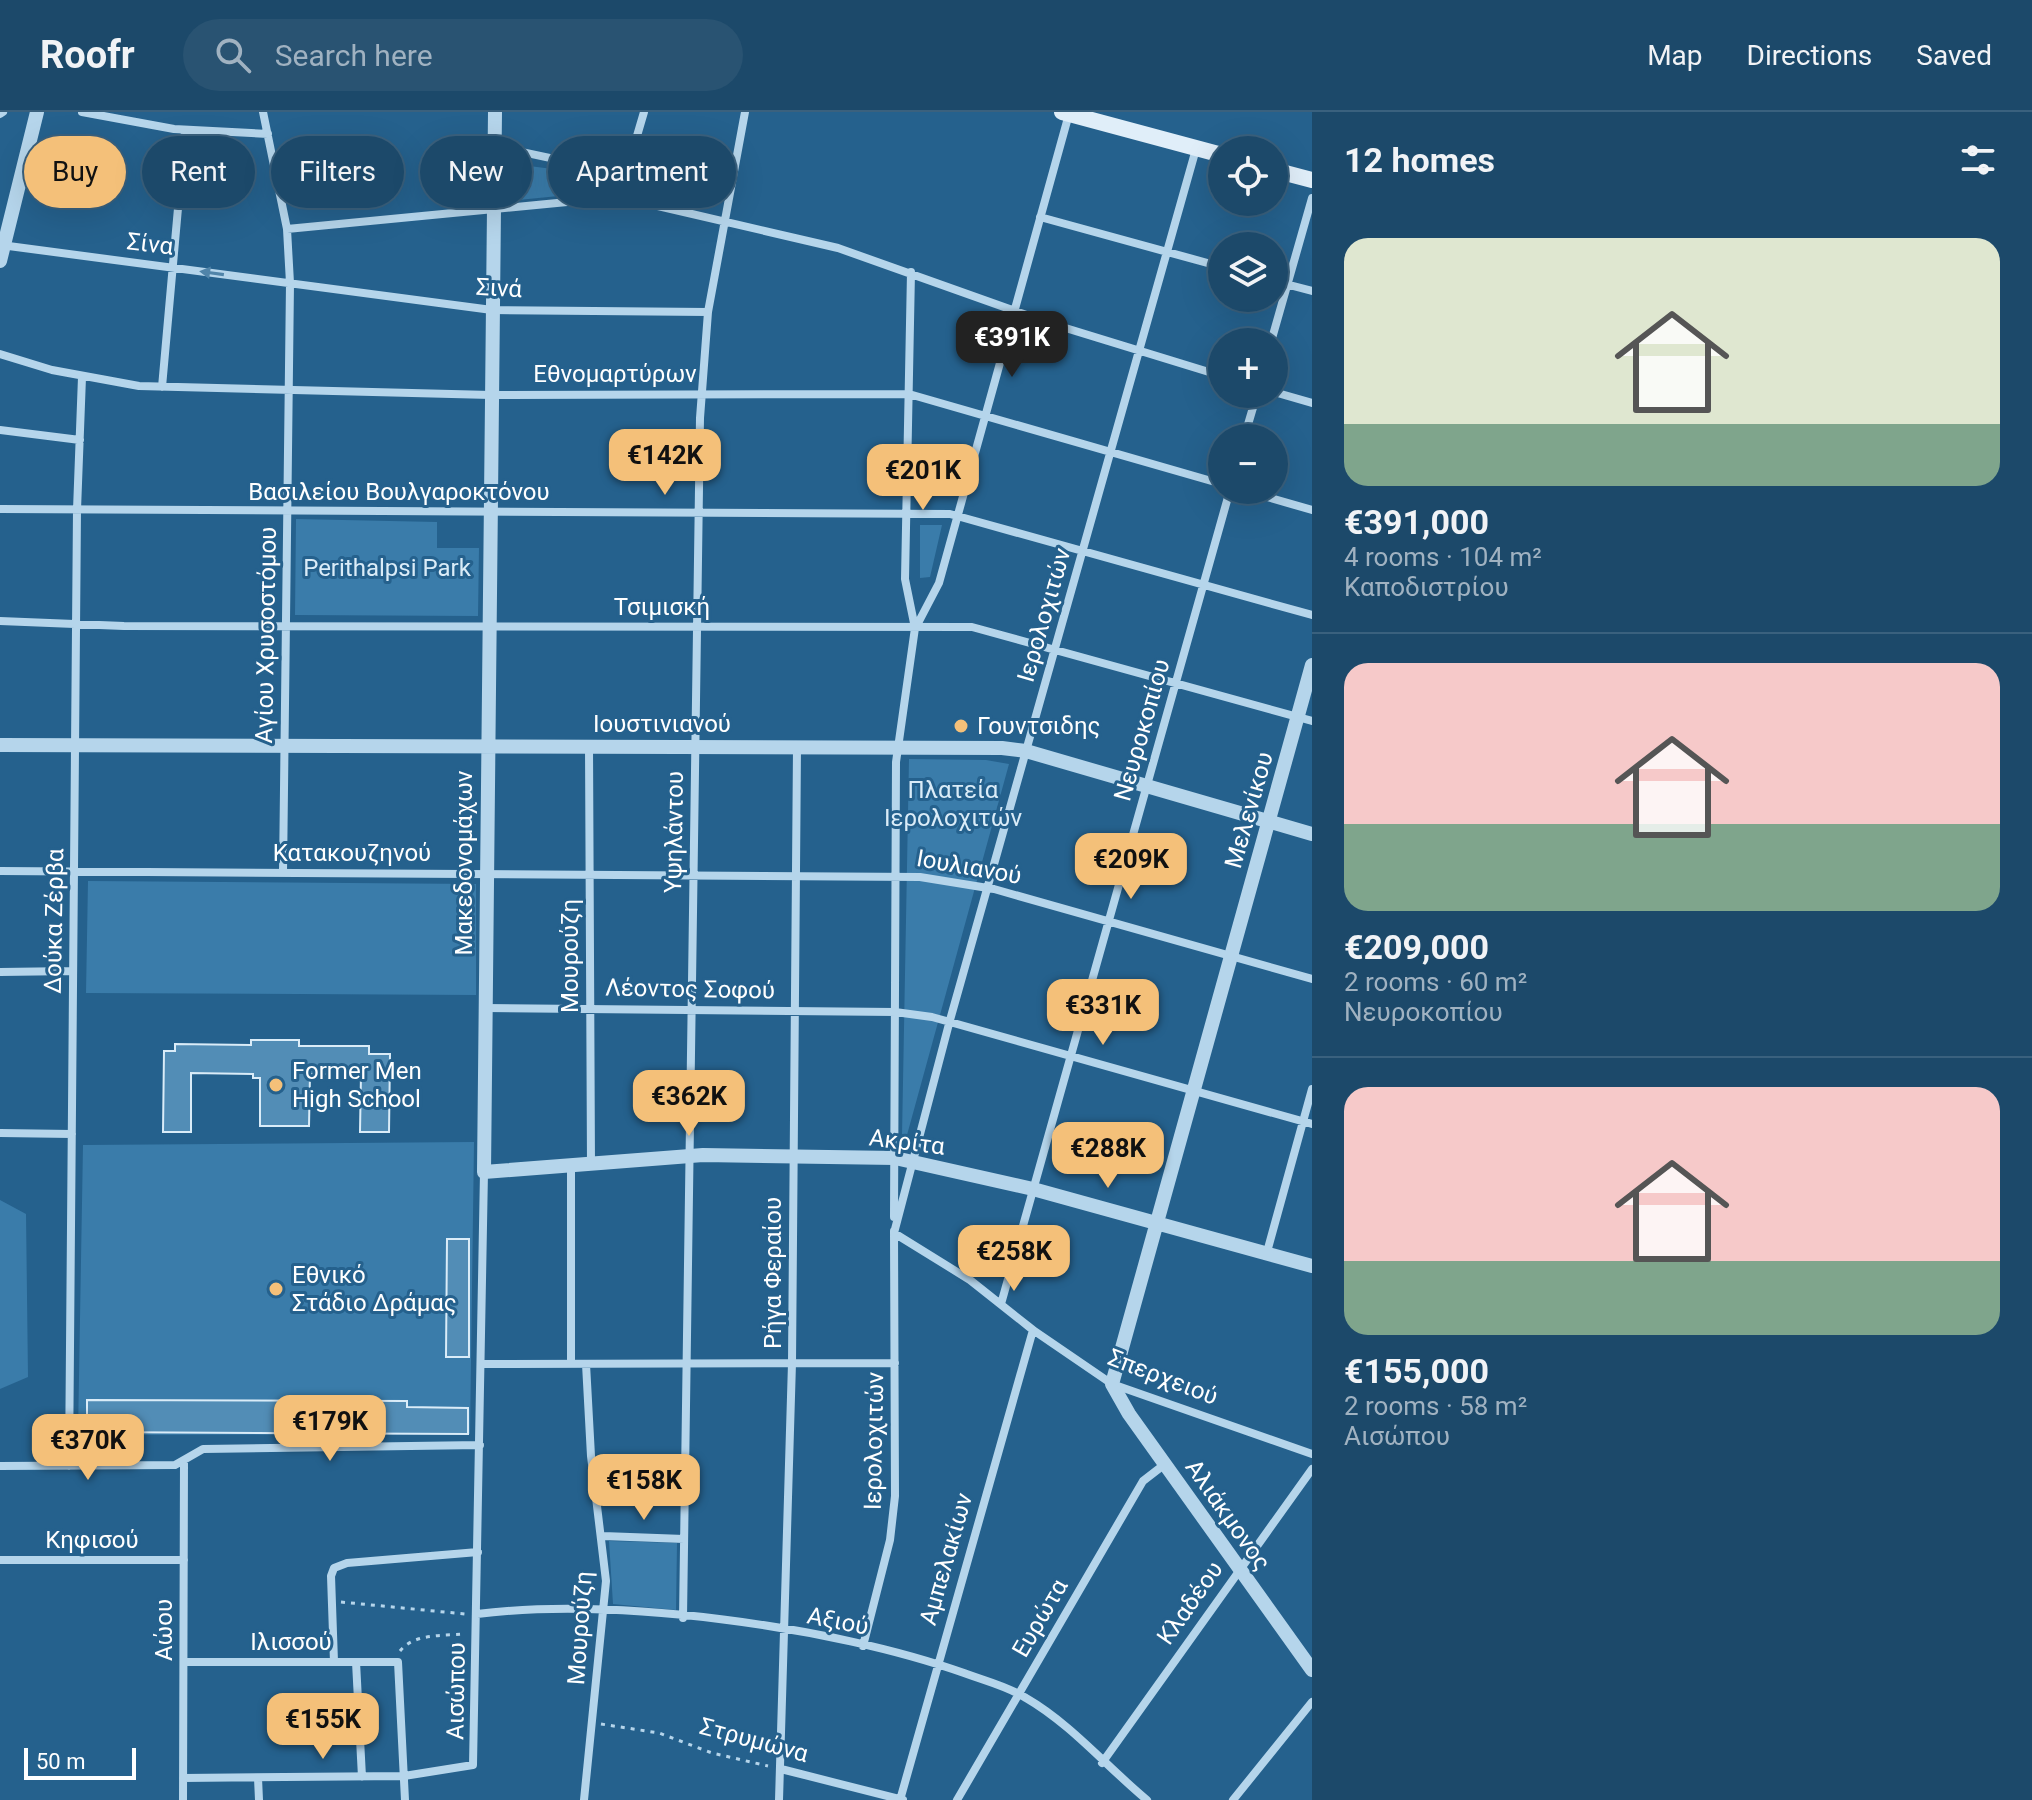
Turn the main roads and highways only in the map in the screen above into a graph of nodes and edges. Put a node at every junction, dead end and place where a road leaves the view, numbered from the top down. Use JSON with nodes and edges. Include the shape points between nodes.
{"nodes":[{"id":1,"x":1065,"y":113,"type":"edge"},
{"id":2,"x":1208,"y":151,"type":"edge"},
{"id":3,"x":1288,"y":174,"type":"edge"},
{"id":4,"x":1312,"y":180,"type":"edge"}],
"edges":[{"from":1,"to":2,"type":"main road"},
{"from":3,"to":4,"type":"main road"}]}
